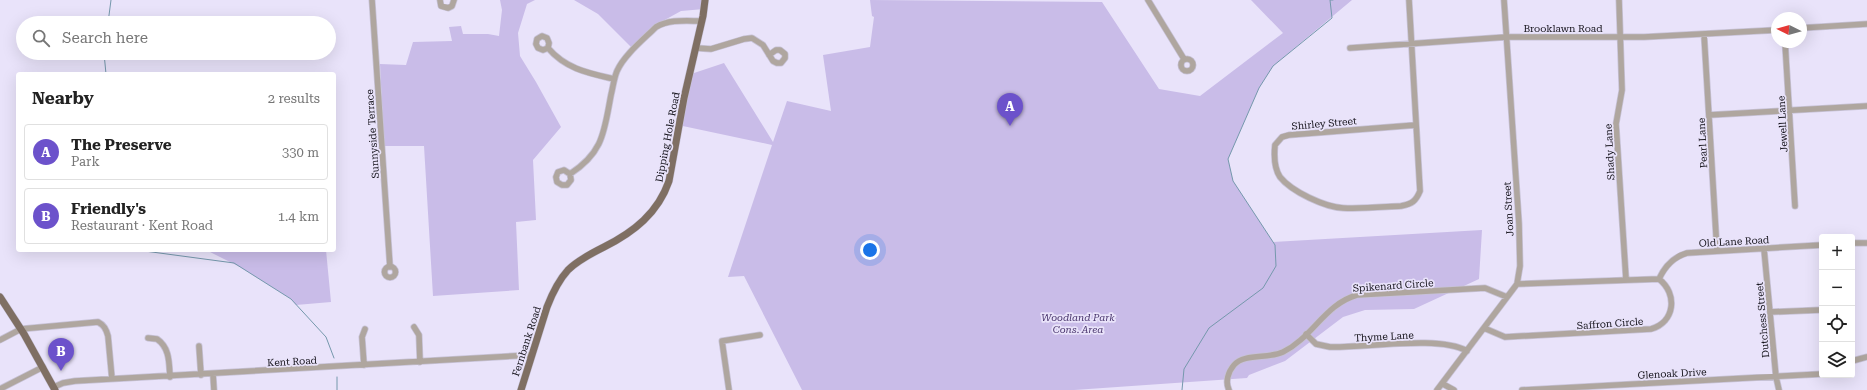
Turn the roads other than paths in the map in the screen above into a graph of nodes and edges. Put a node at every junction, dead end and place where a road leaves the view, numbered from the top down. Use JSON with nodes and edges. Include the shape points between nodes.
{"nodes":[{"id":1,"x":372,"y":0,"type":"edge"},
{"id":2,"x":440,"y":0,"type":"edge"},
{"id":3,"x":454,"y":0,"type":"edge"},
{"id":4,"x":705,"y":0,"type":"edge"},
{"id":5,"x":1148,"y":0,"type":"edge"},
{"id":6,"x":1409,"y":0,"type":"edge"},
{"id":7,"x":1504,"y":0,"type":"edge"},
{"id":8,"x":1619,"y":0,"type":"edge"},
{"id":9,"x":702,"y":22,"type":"junction"},
{"id":10,"x":1867,"y":24,"type":"edge"},
{"id":11,"x":1807,"y":28,"type":"edge"},
{"id":12,"x":1771,"y":30,"type":"edge"},
{"id":13,"x":1704,"y":34,"type":"junction"},
{"id":14,"x":1506,"y":37,"type":"junction"},
{"id":15,"x":1621,"y":37,"type":"junction"},
{"id":16,"x":1412,"y":43,"type":"junction"},
{"id":17,"x":548,"y":48,"type":"dead end"},
{"id":18,"x":696,"y":48,"type":"junction"},
{"id":19,"x":1350,"y":48,"type":"dead end"},
{"id":20,"x":1786,"y":48,"type":"edge"},
{"id":21,"x":769,"y":55,"type":"dead end"},
{"id":22,"x":1184,"y":59,"type":"dead end"},
{"id":23,"x":614,"y":80,"type":"junction"},
{"id":24,"x":1867,"y":106,"type":"edge"},
{"id":25,"x":1790,"y":111,"type":"junction"},
{"id":26,"x":1709,"y":115,"type":"junction"},
{"id":27,"x":1416,"y":126,"type":"junction"},
{"id":28,"x":570,"y":174,"type":"dead end"},
{"id":29,"x":1795,"y":206,"type":"dead end"},
{"id":30,"x":1867,"y":243,"type":"edge"},
{"id":31,"x":1855,"y":244,"type":"edge"},
{"id":32,"x":1819,"y":245,"type":"edge"},
{"id":33,"x":1764,"y":249,"type":"junction"},
{"id":34,"x":1717,"y":251,"type":"junction"},
{"id":35,"x":390,"y":267,"type":"dead end"},
{"id":36,"x":1626,"y":279,"type":"junction"},
{"id":37,"x":1659,"y":279,"type":"junction"},
{"id":38,"x":1517,"y":284,"type":"junction"},
{"id":39,"x":0,"y":297,"type":"edge"},
{"id":40,"x":1507,"y":297,"type":"junction"},
{"id":41,"x":551,"y":298,"type":"joint"},
{"id":42,"x":1819,"y":310,"type":"edge"},
{"id":43,"x":1770,"y":312,"type":"junction"},
{"id":44,"x":414,"y":327,"type":"dead end"},
{"id":45,"x":1484,"y":328,"type":"junction"},
{"id":46,"x":365,"y":329,"type":"dead end"},
{"id":47,"x":20,"y":330,"type":"junction"},
{"id":48,"x":1306,"y":334,"type":"junction"},
{"id":49,"x":760,"y":335,"type":"dead end"},
{"id":50,"x":148,"y":338,"type":"dead end"},
{"id":51,"x":0,"y":340,"type":"edge"},
{"id":52,"x":199,"y":346,"type":"dead end"},
{"id":53,"x":1467,"y":351,"type":"junction"},
{"id":54,"x":532,"y":356,"type":"junction"},
{"id":55,"x":1867,"y":357,"type":"edge"},
{"id":56,"x":1855,"y":360,"type":"edge"},
{"id":57,"x":420,"y":362,"type":"junction"},
{"id":58,"x":364,"y":365,"type":"junction"},
{"id":59,"x":43,"y":367,"type":"junction"},
{"id":60,"x":213,"y":374,"type":"junction"},
{"id":61,"x":1819,"y":374,"type":"edge"},
{"id":62,"x":201,"y":375,"type":"junction"},
{"id":63,"x":170,"y":376,"type":"junction"},
{"id":64,"x":1776,"y":377,"type":"junction"},
{"id":65,"x":112,"y":379,"type":"junction"},
{"id":66,"x":1442,"y":384,"type":"junction"},
{"id":67,"x":56,"y":389,"type":"edge"},
{"id":68,"x":0,"y":390,"type":"edge"},
{"id":69,"x":214,"y":390,"type":"edge"},
{"id":70,"x":521,"y":390,"type":"edge"},
{"id":71,"x":729,"y":390,"type":"edge"},
{"id":72,"x":1229,"y":390,"type":"edge"},
{"id":73,"x":1438,"y":390,"type":"edge"},
{"id":74,"x":1454,"y":390,"type":"edge"},
{"id":75,"x":1522,"y":390,"type":"edge"},
{"id":76,"x":1779,"y":390,"type":"edge"}],
"edges":[{"from":1,"to":35,"type":"street","name":"Sunnyside Terrace"},
{"from":2,"to":3,"type":"street","via":[[441,6],[448,8]]},
{"from":4,"to":9,"type":"main road","name":"Dipping Hole Road"},
{"from":5,"to":22,"type":"street"},
{"from":6,"to":16,"type":"street","name":"Shirley Street"},
{"from":7,"to":14,"type":"street","name":"Joan Street"},
{"from":8,"to":15,"type":"street","name":"Shady Lane"},
{"from":9,"to":18,"type":"main road","name":"Dipping Hole Road"},
{"from":9,"to":23,"type":"street","via":[[670,21],[656,27],[624,60]]},
{"from":10,"to":11,"type":"street"},
{"from":12,"to":13,"type":"street","name":"Brooklawn Road"},
{"from":13,"to":15,"type":"street","name":"Brooklawn Road"},
{"from":13,"to":26,"type":"street","name":"Pearl Lane"},
{"from":14,"to":15,"type":"street","name":"Brooklawn Road"},
{"from":14,"to":16,"type":"street","name":"Brooklawn Road"},
{"from":14,"to":38,"type":"street","name":"Joan Street","via":[[1519,224],[1520,266]]},
{"from":15,"to":36,"type":"street","name":"Shady Lane","via":[[1622,90],[1616,124]]},
{"from":16,"to":19,"type":"street","name":"Brooklawn Road"},
{"from":16,"to":27,"type":"street","name":"Shirley Street"},
{"from":17,"to":23,"type":"street","via":[[558,59],[575,69]]},
{"from":18,"to":21,"type":"street","via":[[711,49],[744,38],[752,38]]},
{"from":18,"to":41,"type":"main road","name":"Dipping Hole Road","via":[[665,193],[641,224],[569,269]]},
{"from":20,"to":25,"type":"street","name":"Jewell Lane"},
{"from":23,"to":28,"type":"street","via":[[599,145],[588,160]]},
{"from":24,"to":25,"type":"street"},
{"from":25,"to":26,"type":"street"},
{"from":25,"to":29,"type":"street","name":"Jewell Lane"},
{"from":26,"to":34,"type":"street","name":"Pearl Lane"},
{"from":27,"to":27,"type":"street","name":"Shirley Street","via":[[1420,191],[1410,204],[1351,208],[1329,206],[1289,186],[1275,165],[1275,145],[1282,137],[1289,135]]},
{"from":30,"to":31,"type":"street"},
{"from":32,"to":33,"type":"street","name":"Old Lane Road"},
{"from":33,"to":34,"type":"street","name":"Old Lane Road"},
{"from":33,"to":43,"type":"street","name":"Dutchess Street"},
{"from":34,"to":37,"type":"street","name":"Old Lane Road","via":[[1679,256],[1667,266]]},
{"from":36,"to":37,"type":"street"},
{"from":36,"to":38,"type":"street"},
{"from":37,"to":45,"type":"street","name":"Saffron Circle","via":[[1671,293],[1671,308],[1666,320],[1651,329],[1505,337]]},
{"from":38,"to":40,"type":"street","name":"Joan Street"},
{"from":39,"to":47,"type":"main road"},
{"from":40,"to":45,"type":"street","name":"Joan Street"},
{"from":40,"to":48,"type":"street","name":"Spikenard Circle","via":[[1485,288],[1357,295],[1347,297],[1336,305]]},
{"from":41,"to":54,"type":"main road","name":"Fernbank Road"},
{"from":42,"to":43,"type":"street"},
{"from":43,"to":64,"type":"street","name":"Dutchess Street"},
{"from":44,"to":57,"type":"street","via":[[419,335]]},
{"from":45,"to":53,"type":"street","name":"Joan Street"},
{"from":46,"to":58,"type":"street","via":[[362,337]]},
{"from":47,"to":51,"type":"street"},
{"from":47,"to":59,"type":"main road"},
{"from":47,"to":65,"type":"street","via":[[98,322],[102,324],[109,341]]},
{"from":48,"to":53,"type":"street","name":"Thyme Lane","via":[[1316,344],[1330,347],[1436,343],[1459,346]]},
{"from":48,"to":72,"type":"street","name":"Spikenard Circle","via":[[1284,352],[1244,359],[1234,364],[1227,377]]},
{"from":49,"to":71,"type":"street","via":[[722,341]]},
{"from":50,"to":63,"type":"street","via":[[157,339],[166,348]]},
{"from":52,"to":62,"type":"street"},
{"from":53,"to":66,"type":"street","name":"Joan Street"},
{"from":54,"to":57,"type":"street","name":"Kent Road"},
{"from":54,"to":70,"type":"main road","name":"Fernbank Road"},
{"from":55,"to":56,"type":"street"},
{"from":57,"to":58,"type":"street","name":"Kent Road"},
{"from":58,"to":60,"type":"street","name":"Kent Road"},
{"from":59,"to":67,"type":"main road"},
{"from":59,"to":68,"type":"street"},
{"from":60,"to":62,"type":"street","name":"Kent Road"},
{"from":60,"to":69,"type":"street"},
{"from":61,"to":64,"type":"street","name":"Glenoak Drive"},
{"from":62,"to":63,"type":"street","name":"Kent Road"},
{"from":63,"to":65,"type":"street","name":"Kent Road"},
{"from":64,"to":75,"type":"street","name":"Glenoak Drive"},
{"from":64,"to":76,"type":"street","name":"Dutchess Street"},
{"from":65,"to":67,"type":"street","name":"Kent Road","via":[[69,382]]},
{"from":66,"to":73,"type":"street","name":"Joan Street"},
{"from":66,"to":74,"type":"street"}]}
